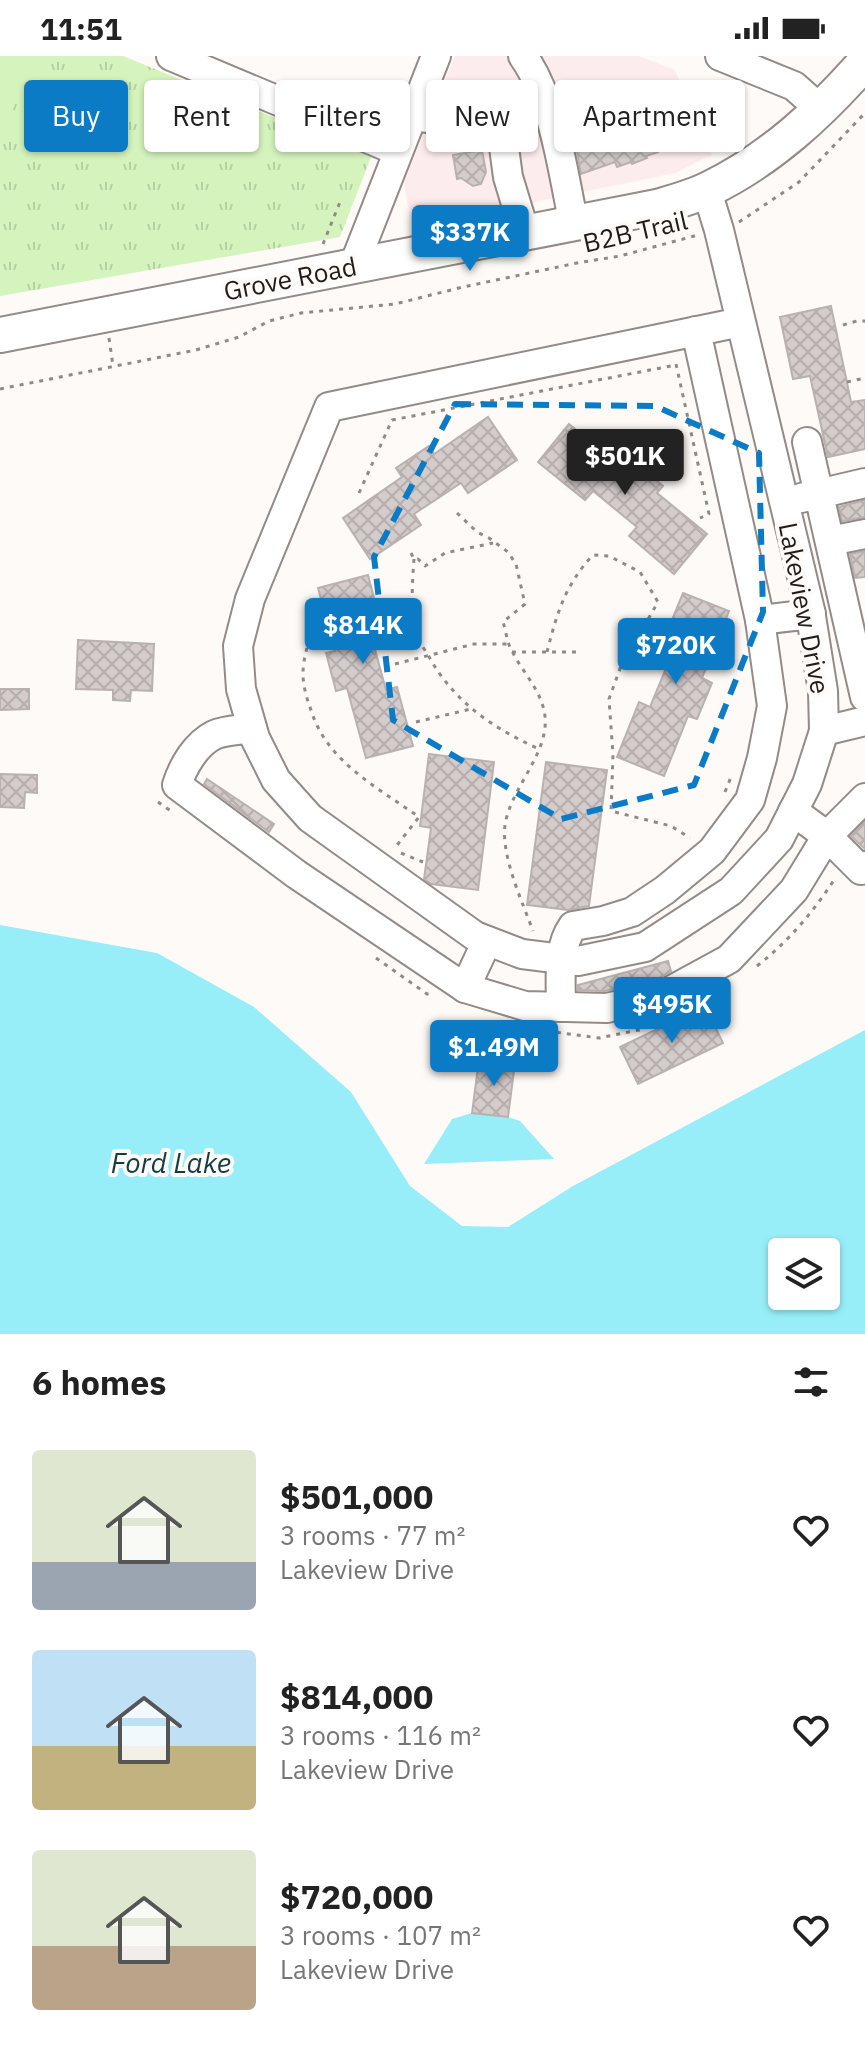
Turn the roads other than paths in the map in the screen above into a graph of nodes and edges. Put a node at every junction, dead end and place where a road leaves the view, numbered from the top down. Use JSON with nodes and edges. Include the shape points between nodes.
{"nodes":[{"id":1,"x":171,"y":56,"type":"edge"},
{"id":2,"x":436,"y":56,"type":"edge"},
{"id":3,"x":523,"y":56,"type":"edge"},
{"id":4,"x":720,"y":56,"type":"edge"},
{"id":5,"x":865,"y":62,"type":"edge"},
{"id":6,"x":275,"y":100,"type":"edge"},
{"id":7,"x":820,"y":109,"type":"junction"},
{"id":8,"x":413,"y":116,"type":"junction"},
{"id":9,"x":410,"y":123,"type":"edge"},
{"id":10,"x":398,"y":152,"type":"edge"},
{"id":11,"x":707,"y":191,"type":"junction"},
{"id":12,"x":574,"y":225,"type":"junction"},
{"id":13,"x":525,"y":233,"type":"junction"},
{"id":14,"x":354,"y":265,"type":"junction"},
{"id":15,"x":741,"y":322,"type":"junction"},
{"id":16,"x":696,"y":331,"type":"junction"},
{"id":17,"x":0,"y":335,"type":"edge"},
{"id":18,"x":807,"y":442,"type":"dead end"},
{"id":19,"x":865,"y":483,"type":"edge"},
{"id":20,"x":819,"y":494,"type":"junction"},
{"id":21,"x":784,"y":502,"type":"junction"},
{"id":22,"x":865,"y":534,"type":"edge"},
{"id":23,"x":830,"y":541,"type":"junction"},
{"id":24,"x":853,"y":590,"type":"edge"},
{"id":25,"x":811,"y":614,"type":"junction"},
{"id":26,"x":760,"y":620,"type":"junction"},
{"id":27,"x":865,"y":697,"type":"edge"},
{"id":28,"x":865,"y":721,"type":"edge"},
{"id":29,"x":252,"y":728,"type":"junction"},
{"id":30,"x":824,"y":731,"type":"junction"},
{"id":31,"x":865,"y":798,"type":"edge"},
{"id":32,"x":793,"y":811,"type":"junction"},
{"id":33,"x":827,"y":836,"type":"junction"},
{"id":34,"x":865,"y":866,"type":"edge"},
{"id":35,"x":487,"y":941,"type":"junction"},
{"id":36,"x":552,"y":958,"type":"junction"},
{"id":37,"x":465,"y":988,"type":"junction"},
{"id":38,"x":561,"y":1007,"type":"junction"}],
"edges":[{"from":1,"to":6,"type":"street"},
{"from":2,"to":8,"type":"street"},
{"from":3,"to":12,"type":"street","via":[[548,108]]},
{"from":4,"to":7,"type":"street","via":[[794,86]]},
{"from":5,"to":7,"type":"main road","name":"Grove Road"},
{"from":7,"to":11,"type":"main road","name":"Grove Road","via":[[765,157]]},
{"from":8,"to":9,"type":"street"},
{"from":8,"to":13,"type":"street","via":[[498,131]]},
{"from":10,"to":14,"type":"street"},
{"from":11,"to":12,"type":"main road","name":"Grove Road"},
{"from":11,"to":15,"type":"street"},
{"from":12,"to":13,"type":"main road","name":"Grove Road"},
{"from":13,"to":14,"type":"main road","name":"Grove Road"},
{"from":14,"to":17,"type":"main road","name":"Grove Road"},
{"from":15,"to":16,"type":"street","name":"Lakeview Drive"},
{"from":15,"to":21,"type":"street","name":"Lakeview Drive"},
{"from":16,"to":26,"type":"street"},
{"from":16,"to":29,"type":"street","name":"Lakeview Drive","via":[[329,407],[250,599],[238,646],[241,689]]},
{"from":18,"to":20,"type":"street"},
{"from":19,"to":20,"type":"street"},
{"from":20,"to":21,"type":"street"},
{"from":20,"to":23,"type":"street"},
{"from":21,"to":25,"type":"street","name":"Lakeview Drive"},
{"from":22,"to":23,"type":"street"},
{"from":23,"to":24,"type":"street"},
{"from":24,"to":27,"type":"street"},
{"from":25,"to":26,"type":"street"},
{"from":25,"to":30,"type":"street","name":"Lakeview Drive"},
{"from":26,"to":36,"type":"street","via":[[772,706],[750,800],[712,851],[665,890],[632,912],[573,926]]},
{"from":28,"to":30,"type":"street"},
{"from":29,"to":35,"type":"street","name":"Lakeview Drive","via":[[276,780],[310,818]]},
{"from":29,"to":37,"type":"street","via":[[215,735],[197,749],[177,785],[296,874]]},
{"from":30,"to":32,"type":"street","name":"Lakeview Drive"},
{"from":31,"to":33,"type":"street"},
{"from":32,"to":33,"type":"street"},
{"from":32,"to":36,"type":"street","name":"Lakeview Drive","via":[[779,839],[731,891],[645,947],[578,961]]},
{"from":33,"to":34,"type":"street","via":[[861,870]]},
{"from":33,"to":38,"type":"street","via":[[794,890],[729,959],[663,995],[607,1008]]},
{"from":35,"to":36,"type":"street","name":"Lakeview Drive"},
{"from":35,"to":37,"type":"street"},
{"from":36,"to":38,"type":"street"},
{"from":37,"to":38,"type":"street","via":[[525,1006]]}]}
